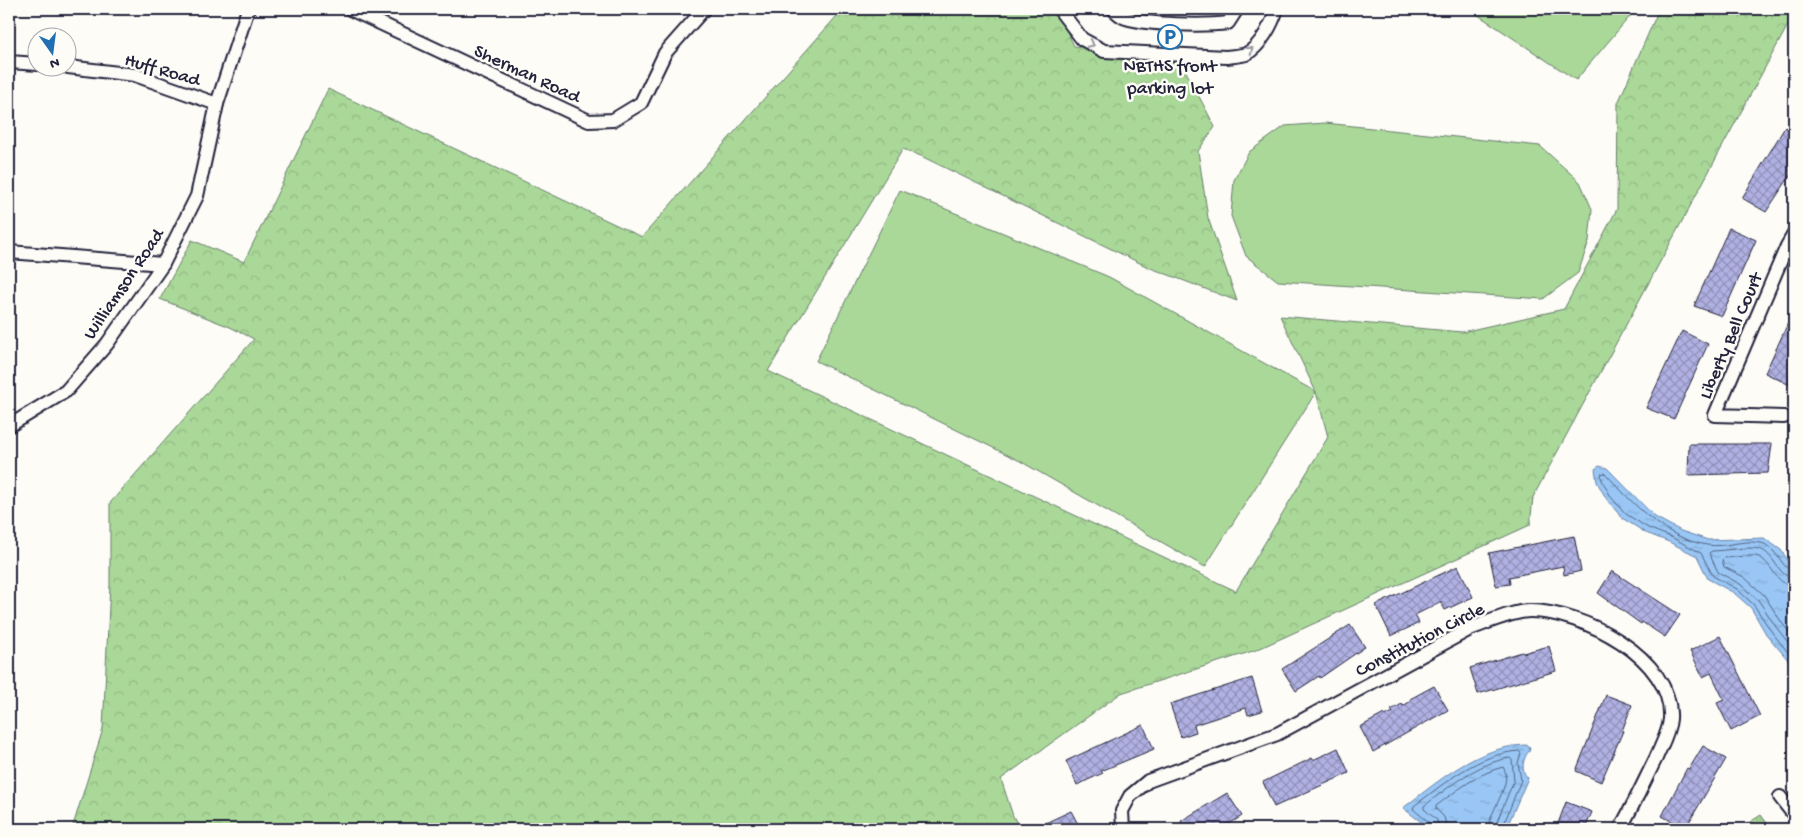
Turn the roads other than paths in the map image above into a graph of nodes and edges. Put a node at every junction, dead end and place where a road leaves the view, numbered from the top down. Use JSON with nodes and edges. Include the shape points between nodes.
{"nodes":[{"id":1,"x":248,"y":9,"type":"edge"},
{"id":2,"x":350,"y":9,"type":"edge"},
{"id":3,"x":704,"y":9,"type":"edge"},
{"id":4,"x":1059,"y":9,"type":"edge"},
{"id":5,"x":1113,"y":9,"type":"edge"},
{"id":6,"x":1237,"y":9,"type":"edge"},
{"id":7,"x":1277,"y":9,"type":"edge"},
{"id":8,"x":9,"y":62,"type":"edge"},
{"id":9,"x":28,"y":63,"type":"edge"},
{"id":10,"x":78,"y":68,"type":"edge"},
{"id":11,"x":217,"y":104,"type":"junction"},
{"id":12,"x":1794,"y":234,"type":"edge"},
{"id":13,"x":9,"y":252,"type":"edge"},
{"id":14,"x":162,"y":264,"type":"junction"},
{"id":15,"x":1784,"y":417,"type":"dead end"},
{"id":16,"x":9,"y":426,"type":"edge"},
{"id":17,"x":1780,"y":797,"type":"dead end"},
{"id":18,"x":1794,"y":815,"type":"edge"},
{"id":19,"x":1123,"y":829,"type":"edge"},
{"id":20,"x":1620,"y":829,"type":"edge"}],
"edges":[{"from":1,"to":11,"type":"street","name":"Williamson Road"},
{"from":2,"to":3,"type":"street","name":"Sherman Road","via":[[589,121],[613,120],[641,103],[666,54]]},
{"from":4,"to":7,"type":"street","one_way":true,"via":[[1082,39],[1104,51],[1226,57],[1244,55],[1254,47],[1268,30]]},
{"from":5,"to":6,"type":"street","via":[[1124,18],[1150,23],[1217,24],[1228,23]]},
{"from":8,"to":9,"type":"street"},
{"from":10,"to":11,"type":"street","name":"Huff Road","via":[[135,75]]},
{"from":11,"to":14,"type":"street","name":"Williamson Road","via":[[197,196]]},
{"from":12,"to":15,"type":"street","name":"Liberty Bell Court","via":[[1715,415]]},
{"from":13,"to":14,"type":"street"},
{"from":14,"to":16,"type":"street","name":"Williamson Road","via":[[107,344],[66,391]]},
{"from":17,"to":18,"type":"street"},
{"from":19,"to":20,"type":"street","name":"Constitution Circle","via":[[1122,811],[1130,796],[1148,781],[1277,734],[1472,628],[1529,611],[1561,614],[1592,625],[1638,653],[1658,676],[1668,696],[1670,720],[1663,743]]}]}
